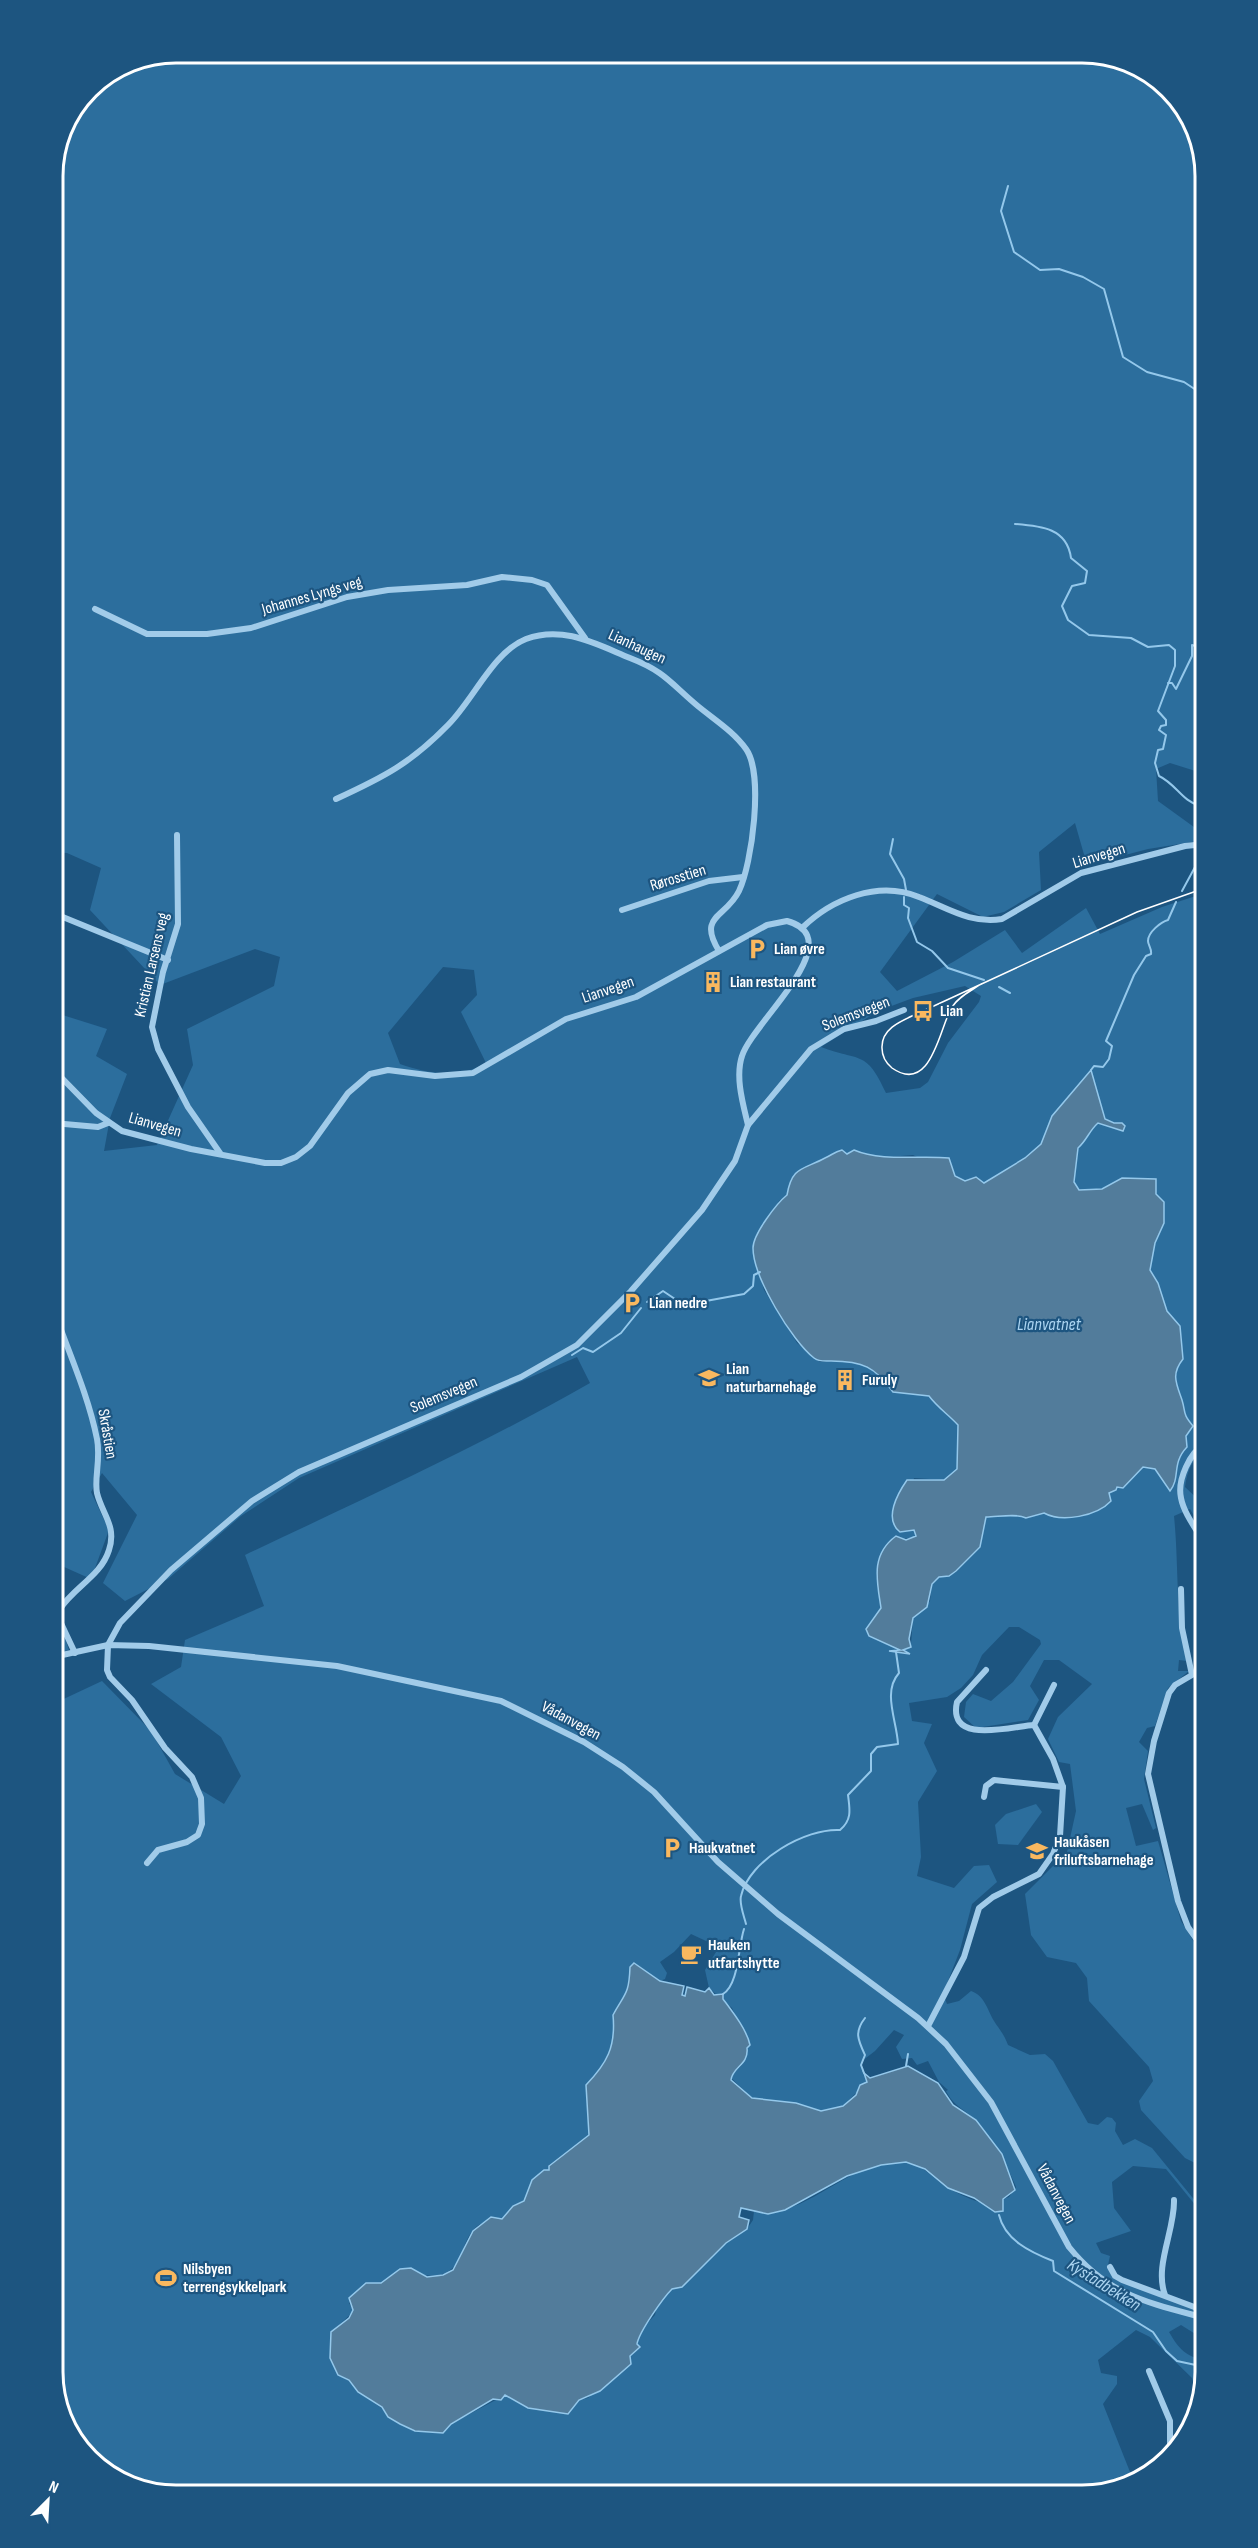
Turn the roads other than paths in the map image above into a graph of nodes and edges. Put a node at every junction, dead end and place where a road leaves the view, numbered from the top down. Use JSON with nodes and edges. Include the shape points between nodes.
{"nodes":[{"id":1,"x":95,"y":609,"type":"dead end"},
{"id":2,"x":585,"y":638,"type":"junction"},
{"id":3,"x":336,"y":799,"type":"dead end"},
{"id":4,"x":177,"y":835,"type":"dead end"},
{"id":5,"x":1195,"y":845,"type":"edge"},
{"id":6,"x":743,"y":877,"type":"junction"},
{"id":7,"x":622,"y":910,"type":"dead end"},
{"id":8,"x":63,"y":917,"type":"edge"},
{"id":9,"x":802,"y":928,"type":"junction"},
{"id":10,"x":719,"y":951,"type":"junction"},
{"id":11,"x":168,"y":960,"type":"junction"},
{"id":12,"x":903,"y":1010,"type":"dead end"},
{"id":13,"x":63,"y":1079,"type":"edge"},
{"id":14,"x":108,"y":1123,"type":"junction"},
{"id":15,"x":63,"y":1124,"type":"edge"},
{"id":16,"x":748,"y":1125,"type":"junction"},
{"id":17,"x":221,"y":1154,"type":"junction"},
{"id":18,"x":63,"y":1336,"type":"edge"},
{"id":19,"x":1195,"y":1453,"type":"edge"},
{"id":20,"x":1195,"y":1526,"type":"edge"},
{"id":21,"x":1181,"y":1589,"type":"dead end"},
{"id":22,"x":63,"y":1606,"type":"edge"},
{"id":23,"x":63,"y":1628,"type":"edge"},
{"id":24,"x":108,"y":1645,"type":"junction"},
{"id":25,"x":75,"y":1653,"type":"junction"},
{"id":26,"x":63,"y":1655,"type":"edge"},
{"id":27,"x":986,"y":1670,"type":"dead end"},
{"id":28,"x":1054,"y":1685,"type":"dead end"},
{"id":29,"x":1034,"y":1725,"type":"junction"},
{"id":30,"x":1063,"y":1787,"type":"junction"},
{"id":31,"x":984,"y":1797,"type":"dead end"},
{"id":32,"x":147,"y":1863,"type":"dead end"},
{"id":33,"x":1195,"y":1938,"type":"edge"},
{"id":34,"x":928,"y":2026,"type":"junction"},
{"id":35,"x":1174,"y":2200,"type":"dead end"},
{"id":36,"x":1110,"y":2267,"type":"dead end"},
{"id":37,"x":1165,"y":2295,"type":"junction"},
{"id":38,"x":1195,"y":2307,"type":"edge"},
{"id":39,"x":1195,"y":2315,"type":"edge"},
{"id":40,"x":1149,"y":2371,"type":"dead end"},
{"id":41,"x":1170,"y":2442,"type":"edge"}],
"edges":[{"from":1,"to":2,"type":"street","name":"Johannes Lyngs veg","via":[[147,634],[207,634],[251,628],[361,594],[512,577],[547,585]]},
{"from":2,"to":3,"type":"street","name":"Lianhaugen","via":[[542,635],[510,646],[464,707],[417,754],[394,772]]},
{"from":2,"to":6,"type":"street","name":"Lianhaugen","via":[[662,672],[747,750],[756,797]]},
{"from":4,"to":11,"type":"street","name":"Kristian Larsens veg","via":[[178,924]]},
{"from":5,"to":9,"type":"street","name":"Lianvegen","via":[[1081,873],[1002,919],[969,919],[916,895],[885,891],[851,895]]},
{"from":6,"to":7,"type":"street","name":"Rørosstien","via":[[709,881]]},
{"from":6,"to":10,"type":"street","name":"Lianhaugen","via":[[739,892],[712,924],[711,934]]},
{"from":8,"to":11,"type":"street"},
{"from":9,"to":10,"type":"street","name":"Lianvegen","via":[[788,921],[773,923]]},
{"from":9,"to":16,"type":"street","name":"Solemsvegen","via":[[810,947],[805,966],[753,1034],[742,1055],[740,1080]]},
{"from":10,"to":17,"type":"street","name":"Lianvegen","via":[[636,997],[566,1019],[473,1073],[435,1076],[388,1070],[370,1074],[348,1093],[310,1146],[288,1161],[266,1163]]},
{"from":11,"to":17,"type":"street","name":"Kristian Larsens veg","via":[[154,1010],[154,1039],[188,1107]]},
{"from":12,"to":16,"type":"street","name":"Solemsvegen","via":[[844,1029],[819,1043]]},
{"from":13,"to":14,"type":"street","name":"Lianvegen"},
{"from":14,"to":15,"type":"street","via":[[98,1127]]},
{"from":14,"to":17,"type":"street","name":"Lianvegen","via":[[148,1139]]},
{"from":16,"to":24,"type":"street","name":"Solemsvegen","via":[[735,1161],[702,1210],[577,1345],[540,1368],[270,1488],[171,1570],[120,1623]]},
{"from":18,"to":22,"type":"street","name":"Skråstien","via":[[93,1420],[100,1460],[98,1495],[112,1531],[103,1562]]},
{"from":19,"to":20,"type":"street","via":[[1180,1495]]},
{"from":21,"to":33,"type":"street","via":[[1182,1628],[1192,1675],[1175,1685],[1166,1699],[1148,1774],[1180,1909]]},
{"from":23,"to":25,"type":"street","name":"Skråstien"},
{"from":24,"to":25,"type":"street","name":"Vådanvegen"},
{"from":24,"to":32,"type":"street","via":[[110,1677],[192,1777],[201,1798],[202,1824],[198,1835],[158,1850]]},
{"from":24,"to":34,"type":"street","name":"Vådanvegen","via":[[326,1664],[501,1701],[564,1731],[640,1779],[742,1884]]},
{"from":25,"to":26,"type":"street","name":"Vådanvegen"},
{"from":27,"to":29,"type":"street","via":[[957,1702],[963,1724],[985,1732]]},
{"from":28,"to":29,"type":"street"},
{"from":29,"to":30,"type":"street"},
{"from":30,"to":31,"type":"street","via":[[994,1780],[986,1786]]},
{"from":30,"to":34,"type":"street","via":[[1060,1836],[1046,1866],[1027,1882],[979,1908],[964,1957]]},
{"from":34,"to":39,"type":"street","name":"Vådanvegen","via":[[991,2102],[1069,2247],[1081,2262],[1110,2287],[1125,2294]]},
{"from":35,"to":37,"type":"street","via":[[1162,2280]]},
{"from":36,"to":37,"type":"street","via":[[1122,2280]]},
{"from":37,"to":38,"type":"street"},
{"from":40,"to":41,"type":"street","via":[[1170,2421]]}]}
